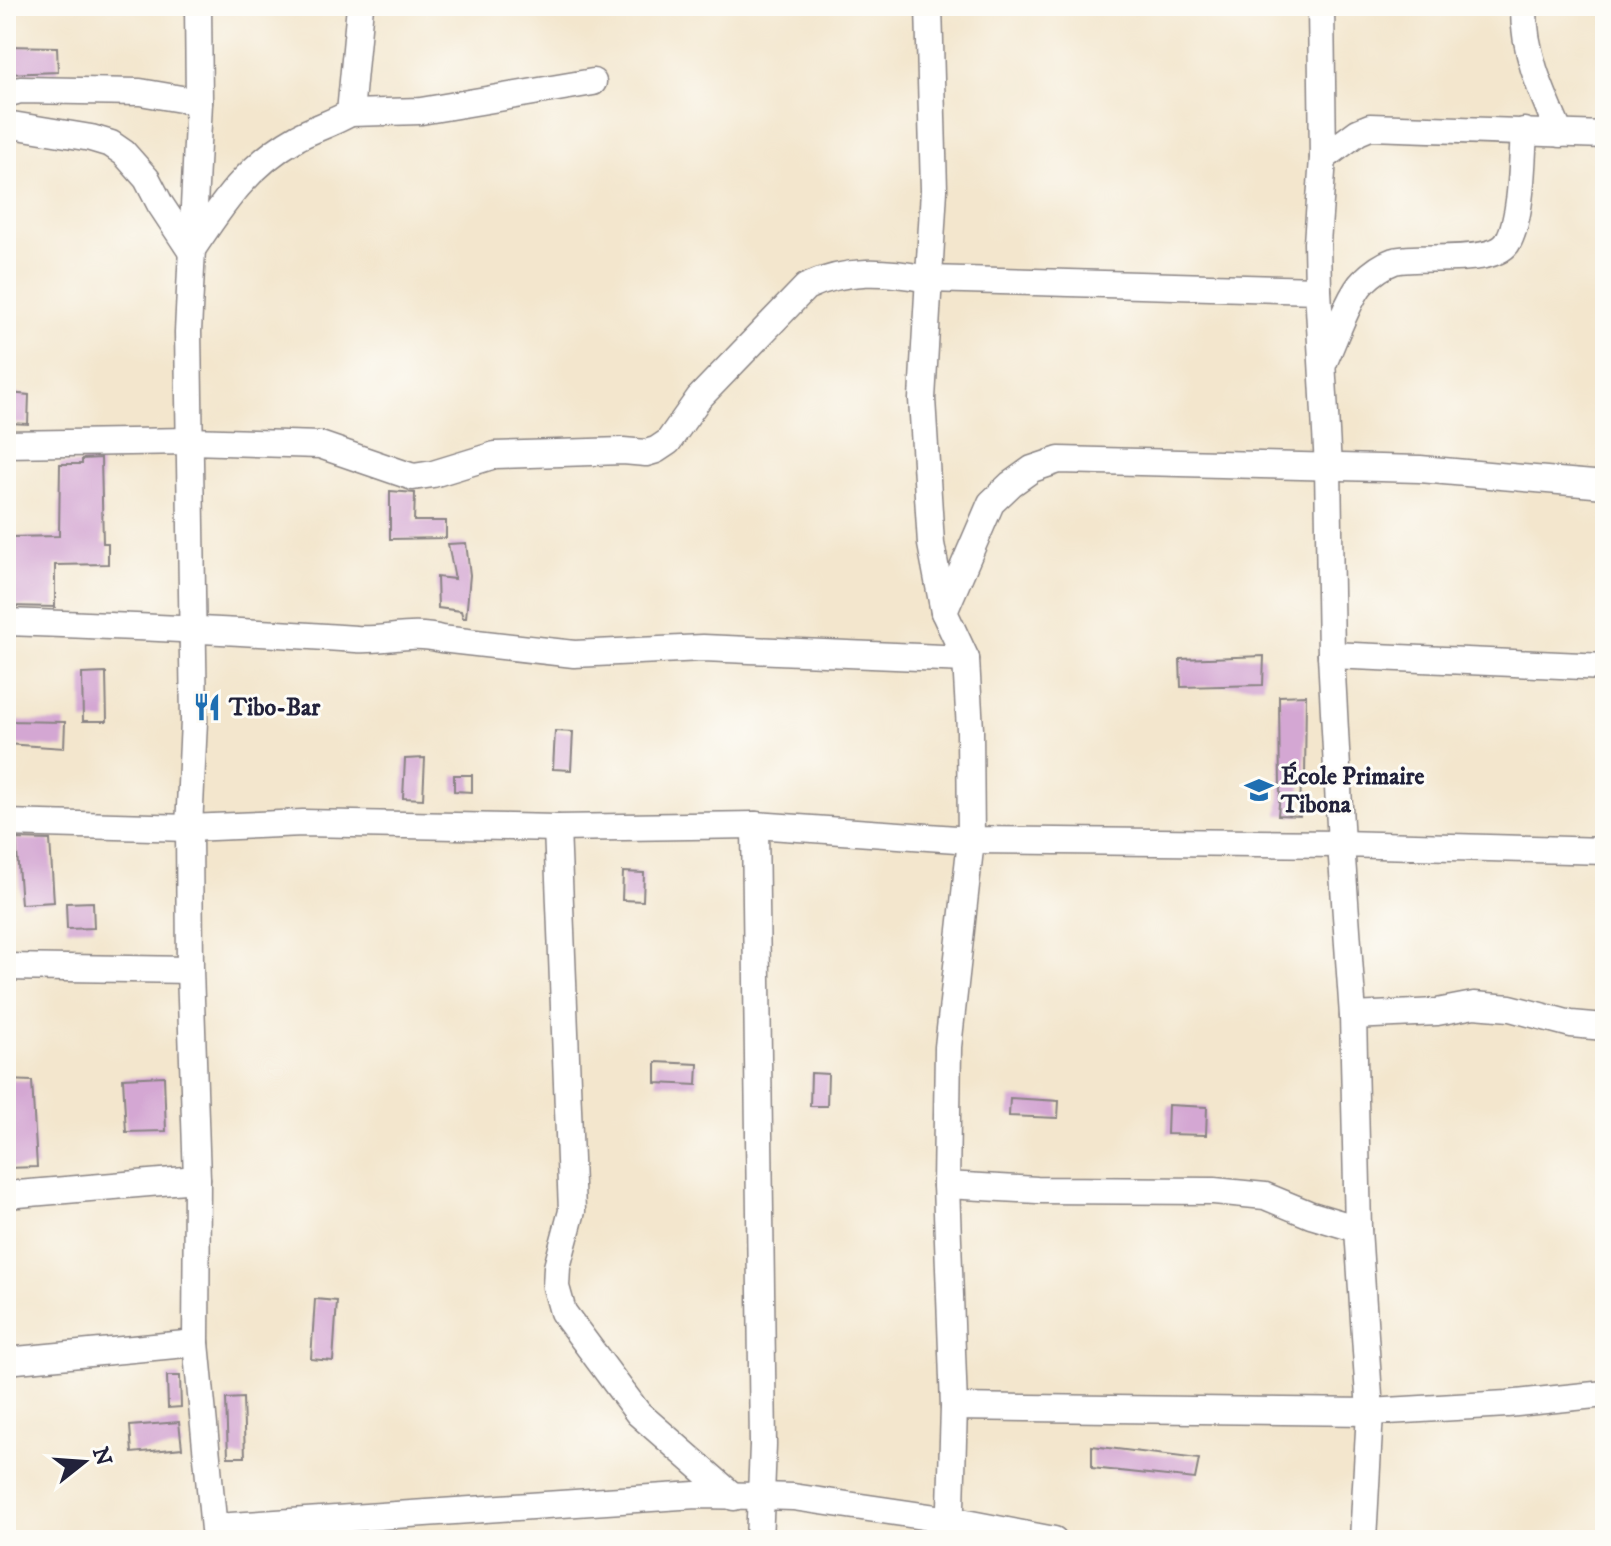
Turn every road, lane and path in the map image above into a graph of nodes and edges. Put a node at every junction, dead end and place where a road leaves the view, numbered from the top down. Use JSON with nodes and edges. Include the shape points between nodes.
{"nodes":[{"id":1,"x":198,"y":6,"type":"edge"},
{"id":2,"x":360,"y":6,"type":"edge"},
{"id":3,"x":929,"y":6,"type":"edge"},
{"id":4,"x":1321,"y":6,"type":"edge"},
{"id":5,"x":1524,"y":6,"type":"edge"},
{"id":6,"x":593,"y":82,"type":"dead end"},
{"id":7,"x":6,"y":94,"type":"edge"},
{"id":8,"x":199,"y":102,"type":"junction"},
{"id":9,"x":350,"y":113,"type":"junction"},
{"id":10,"x":6,"y":124,"type":"edge"},
{"id":11,"x":1524,"y":131,"type":"junction"},
{"id":12,"x":1560,"y":134,"type":"junction"},
{"id":13,"x":1605,"y":135,"type":"edge"},
{"id":14,"x":1323,"y":158,"type":"junction"},
{"id":15,"x":191,"y":251,"type":"junction"},
{"id":16,"x":928,"y":279,"type":"junction"},
{"id":17,"x":1318,"y":290,"type":"junction"},
{"id":18,"x":1322,"y":366,"type":"junction"},
{"id":19,"x":190,"y":441,"type":"junction"},
{"id":20,"x":6,"y":444,"type":"edge"},
{"id":21,"x":1328,"y":467,"type":"junction"},
{"id":22,"x":1605,"y":485,"type":"edge"},
{"id":23,"x":944,"y":612,"type":"junction"},
{"id":24,"x":6,"y":622,"type":"edge"},
{"id":25,"x":192,"y":628,"type":"junction"},
{"id":26,"x":1331,"y":655,"type":"junction"},
{"id":27,"x":966,"y":659,"type":"junction"},
{"id":28,"x":1605,"y":667,"type":"edge"},
{"id":29,"x":6,"y":823,"type":"edge"},
{"id":30,"x":755,"y":825,"type":"junction"},
{"id":31,"x":189,"y":828,"type":"junction"},
{"id":32,"x":557,"y":828,"type":"junction"},
{"id":33,"x":971,"y":840,"type":"junction"},
{"id":34,"x":1341,"y":844,"type":"junction"},
{"id":35,"x":1605,"y":851,"type":"edge"},
{"id":36,"x":6,"y":967,"type":"edge"},
{"id":37,"x":190,"y":970,"type":"junction"},
{"id":38,"x":1353,"y":1016,"type":"junction"},
{"id":39,"x":1605,"y":1027,"type":"edge"},
{"id":40,"x":197,"y":1179,"type":"junction"},
{"id":41,"x":946,"y":1185,"type":"junction"},
{"id":42,"x":6,"y":1195,"type":"edge"},
{"id":43,"x":1358,"y":1229,"type":"junction"},
{"id":44,"x":196,"y":1343,"type":"junction"},
{"id":45,"x":6,"y":1361,"type":"edge"},
{"id":46,"x":1605,"y":1394,"type":"edge"},
{"id":47,"x":954,"y":1407,"type":"junction"},
{"id":48,"x":1370,"y":1412,"type":"junction"},
{"id":49,"x":761,"y":1496,"type":"junction"},
{"id":50,"x":734,"y":1497,"type":"junction"},
{"id":51,"x":950,"y":1530,"type":"edge"},
{"id":52,"x":215,"y":1534,"type":"edge"},
{"id":53,"x":759,"y":1540,"type":"edge"},
{"id":54,"x":1054,"y":1540,"type":"edge"},
{"id":55,"x":1363,"y":1540,"type":"edge"}],
"edges":[{"from":1,"to":8,"type":"street"},
{"from":2,"to":9,"type":"street"},
{"from":3,"to":16,"type":"street","via":[[934,190]]},
{"from":4,"to":14,"type":"street"},
{"from":5,"to":12,"type":"street","via":[[1529,54]]},
{"from":6,"to":9,"type":"street","via":[[421,111]]},
{"from":7,"to":8,"type":"street","via":[[140,92]]},
{"from":8,"to":15,"type":"street"},
{"from":9,"to":15,"type":"street","via":[[299,137],[252,169]]},
{"from":10,"to":15,"type":"street","via":[[91,138],[118,148],[147,179]]},
{"from":11,"to":12,"type":"street"},
{"from":11,"to":14,"type":"street","via":[[1370,127]]},
{"from":11,"to":18,"type":"street","via":[[1509,242],[1483,256],[1393,261],[1378,269],[1360,284]]},
{"from":12,"to":13,"type":"street"},
{"from":14,"to":17,"type":"street"},
{"from":15,"to":19,"type":"street"},
{"from":16,"to":17,"type":"street"},
{"from":16,"to":19,"type":"street","via":[[864,273],[829,276],[806,287],[699,398],[668,442],[646,453],[495,455],[413,477],[320,445]]},
{"from":16,"to":23,"type":"street","via":[[922,399],[931,544]]},
{"from":17,"to":18,"type":"street"},
{"from":18,"to":21,"type":"street"},
{"from":19,"to":20,"type":"street"},
{"from":19,"to":25,"type":"street"},
{"from":21,"to":22,"type":"street"},
{"from":21,"to":23,"type":"street","via":[[1059,460],[1032,469],[991,503]]},
{"from":21,"to":26,"type":"street"},
{"from":23,"to":27,"type":"street"},
{"from":24,"to":25,"type":"street"},
{"from":25,"to":27,"type":"street","via":[[358,639],[425,634],[574,654],[703,648]]},
{"from":25,"to":31,"type":"street"},
{"from":26,"to":28,"type":"street"},
{"from":26,"to":34,"type":"street"},
{"from":27,"to":33,"type":"street"},
{"from":29,"to":31,"type":"street"},
{"from":30,"to":32,"type":"street"},
{"from":30,"to":33,"type":"street"},
{"from":30,"to":49,"type":"street"},
{"from":31,"to":32,"type":"street","via":[[303,823]]},
{"from":31,"to":37,"type":"street"},
{"from":32,"to":50,"type":"street","via":[[572,1211],[556,1287],[563,1312],[638,1413]]},
{"from":33,"to":34,"type":"street"},
{"from":33,"to":41,"type":"street","via":[[948,1047]]},
{"from":34,"to":35,"type":"street"},
{"from":34,"to":38,"type":"street"},
{"from":36,"to":37,"type":"street"},
{"from":37,"to":40,"type":"street"},
{"from":38,"to":39,"type":"street","via":[[1474,1005]]},
{"from":38,"to":43,"type":"street"},
{"from":40,"to":42,"type":"street"},
{"from":40,"to":44,"type":"street"},
{"from":41,"to":43,"type":"street","via":[[1253,1194]]},
{"from":41,"to":47,"type":"street"},
{"from":43,"to":48,"type":"street"},
{"from":44,"to":45,"type":"street"},
{"from":44,"to":52,"type":"street"},
{"from":46,"to":48,"type":"street"},
{"from":47,"to":48,"type":"street"},
{"from":47,"to":51,"type":"street"},
{"from":48,"to":55,"type":"street"},
{"from":49,"to":50,"type":"street"},
{"from":49,"to":51,"type":"street","via":[[793,1497]]},
{"from":49,"to":53,"type":"street"},
{"from":50,"to":52,"type":"street","via":[[696,1495]]},
{"from":51,"to":54,"type":"street"}]}
